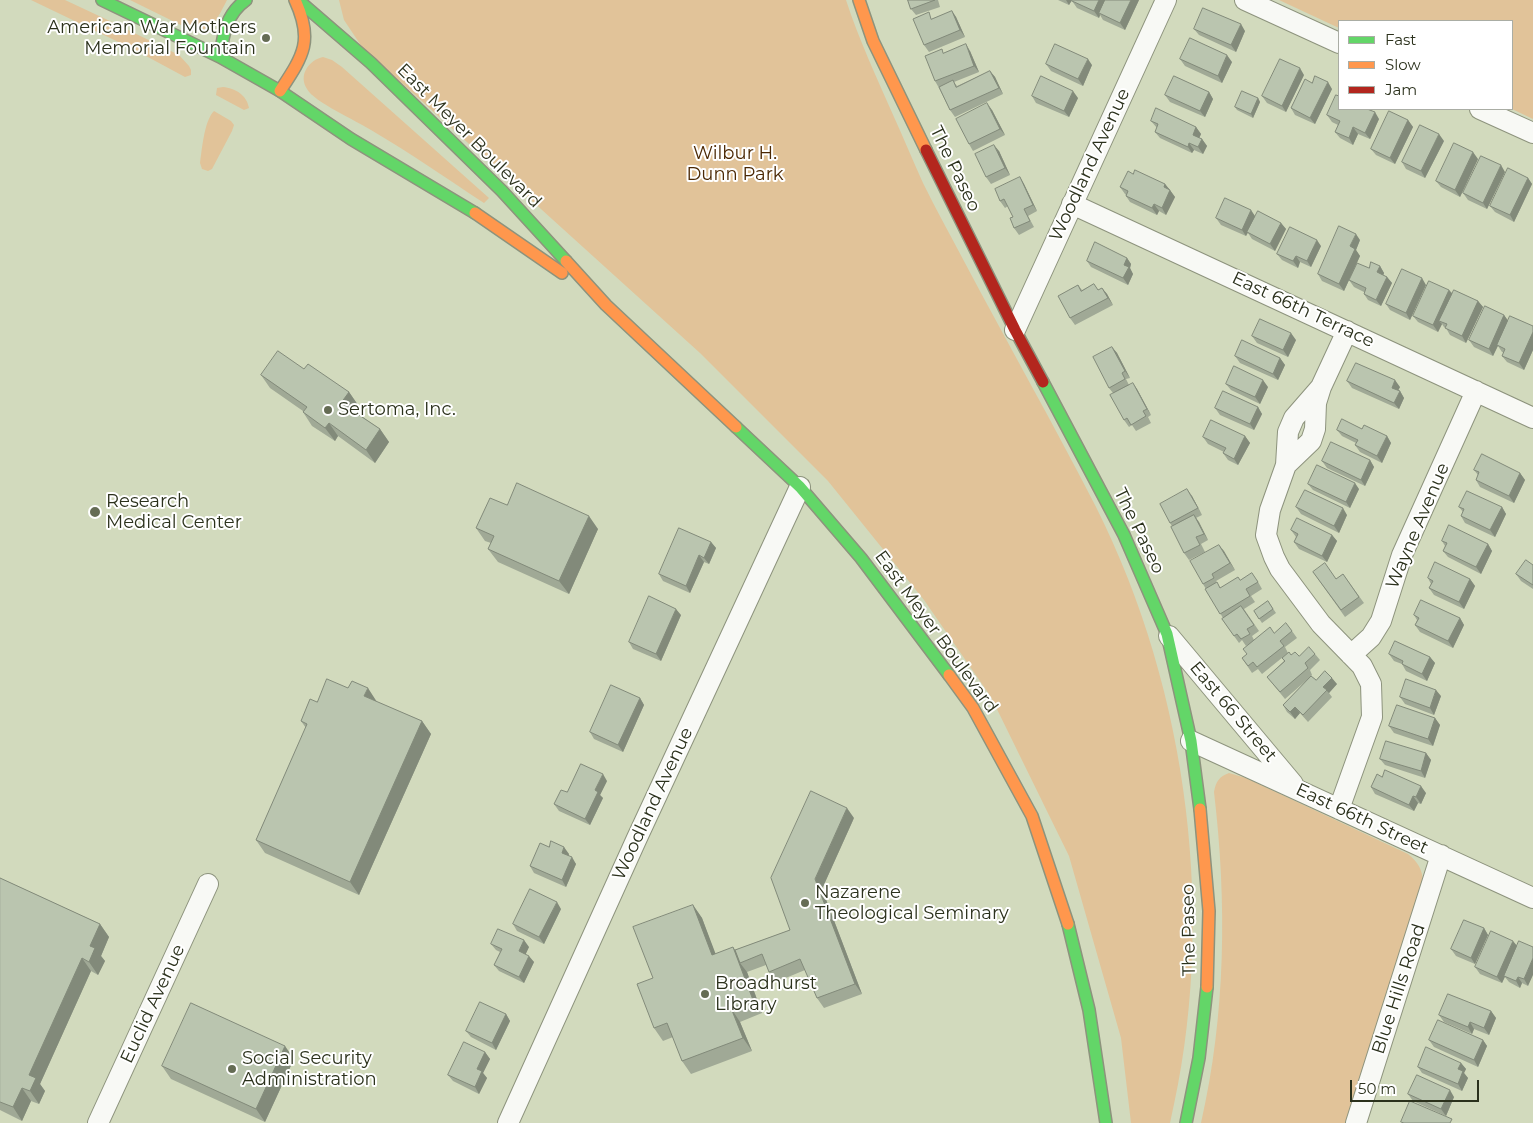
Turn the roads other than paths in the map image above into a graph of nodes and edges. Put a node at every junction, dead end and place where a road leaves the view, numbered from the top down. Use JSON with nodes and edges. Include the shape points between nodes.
{"nodes":[{"id":1,"x":102,"y":0,"type":"edge"},
{"id":2,"x":246,"y":0,"type":"edge"},
{"id":3,"x":296,"y":0,"type":"edge"},
{"id":4,"x":859,"y":0,"type":"edge"},
{"id":5,"x":1166,"y":0,"type":"edge"},
{"id":6,"x":1245,"y":0,"type":"edge"},
{"id":7,"x":1338,"y":44,"type":"edge"},
{"id":8,"x":220,"y":57,"type":"junction"},
{"id":9,"x":280,"y":91,"type":"junction"},
{"id":10,"x":1482,"y":110,"type":"edge"},
{"id":11,"x":1533,"y":133,"type":"edge"},
{"id":12,"x":1072,"y":204,"type":"junction"},
{"id":13,"x":606,"y":305,"type":"junction"},
{"id":14,"x":1015,"y":330,"type":"junction"},
{"id":15,"x":1347,"y":330,"type":"junction"},
{"id":16,"x":1476,"y":391,"type":"junction"},
{"id":17,"x":1533,"y":418,"type":"edge"},
{"id":18,"x":800,"y":487,"type":"junction"},
{"id":19,"x":1167,"y":634,"type":"junction"},
{"id":20,"x":1351,"y":655,"type":"junction"},
{"id":21,"x":1191,"y":741,"type":"junction"},
{"id":22,"x":1298,"y":789,"type":"junction"},
{"id":23,"x":1339,"y":809,"type":"junction"},
{"id":24,"x":1441,"y":856,"type":"junction"},
{"id":25,"x":208,"y":884,"type":"dead end"},
{"id":26,"x":1533,"y":898,"type":"edge"},
{"id":27,"x":98,"y":1123,"type":"edge"},
{"id":28,"x":508,"y":1123,"type":"edge"},
{"id":29,"x":1106,"y":1123,"type":"edge"},
{"id":30,"x":1186,"y":1123,"type":"edge"},
{"id":31,"x":1356,"y":1123,"type":"edge"}],
"edges":[{"from":1,"to":8,"type":"main road"},
{"from":2,"to":8,"type":"main road","via":[[233,10],[227,21]]},
{"from":3,"to":9,"type":"main road","via":[[306,23],[305,45]]},
{"from":3,"to":13,"type":"main road","name":"East Meyer Boulevard","via":[[371,63],[502,192]]},
{"from":4,"to":14,"type":"main road","name":"The Paseo","via":[[873,41]]},
{"from":5,"to":12,"type":"street","name":"Woodland Avenue"},
{"from":6,"to":7,"type":"street"},
{"from":8,"to":9,"type":"main road","name":"East Meyer Boulevard"},
{"from":9,"to":13,"type":"main road","name":"East Meyer Boulevard","via":[[351,139],[479,215]]},
{"from":10,"to":11,"type":"street"},
{"from":12,"to":14,"type":"street","name":"Woodland Avenue"},
{"from":12,"to":15,"type":"street","name":"East 66th Terrace"},
{"from":13,"to":18,"type":"main road","name":"East Meyer Boulevard"},
{"from":14,"to":19,"type":"main road","name":"The Paseo","via":[[1124,535]]},
{"from":15,"to":16,"type":"street","name":"East 66th Terrace"},
{"from":15,"to":20,"type":"street","via":[[1321,388],[1294,418],[1288,432],[1286,465],[1270,510],[1266,534],[1280,569],[1320,624]]},
{"from":16,"to":17,"type":"street","name":"East 66th Terrace"},
{"from":16,"to":20,"type":"street","name":"Wayne Avenue","via":[[1402,555],[1381,621],[1371,637]]},
{"from":18,"to":28,"type":"street","name":"Woodland Avenue"},
{"from":18,"to":29,"type":"main road","name":"East Meyer Boulevard","via":[[860,558],[973,708],[1032,816],[1067,922],[1089,1010]]},
{"from":19,"to":21,"type":"main road","name":"The Paseo"},
{"from":19,"to":22,"type":"street","name":"East 66 Street"},
{"from":20,"to":23,"type":"street","via":[[1362,666],[1370,684],[1372,717]]},
{"from":21,"to":22,"type":"street","name":"East 66th Street"},
{"from":21,"to":30,"type":"main road","name":"The Paseo","via":[[1209,912],[1208,981],[1199,1058]]},
{"from":22,"to":23,"type":"street","name":"East 66th Street"},
{"from":23,"to":24,"type":"street","name":"East 66th Street"},
{"from":24,"to":26,"type":"street","name":"East 66th Street"},
{"from":24,"to":31,"type":"street","name":"Blue Hills Road"},
{"from":25,"to":27,"type":"street","name":"Euclid Avenue"}]}
